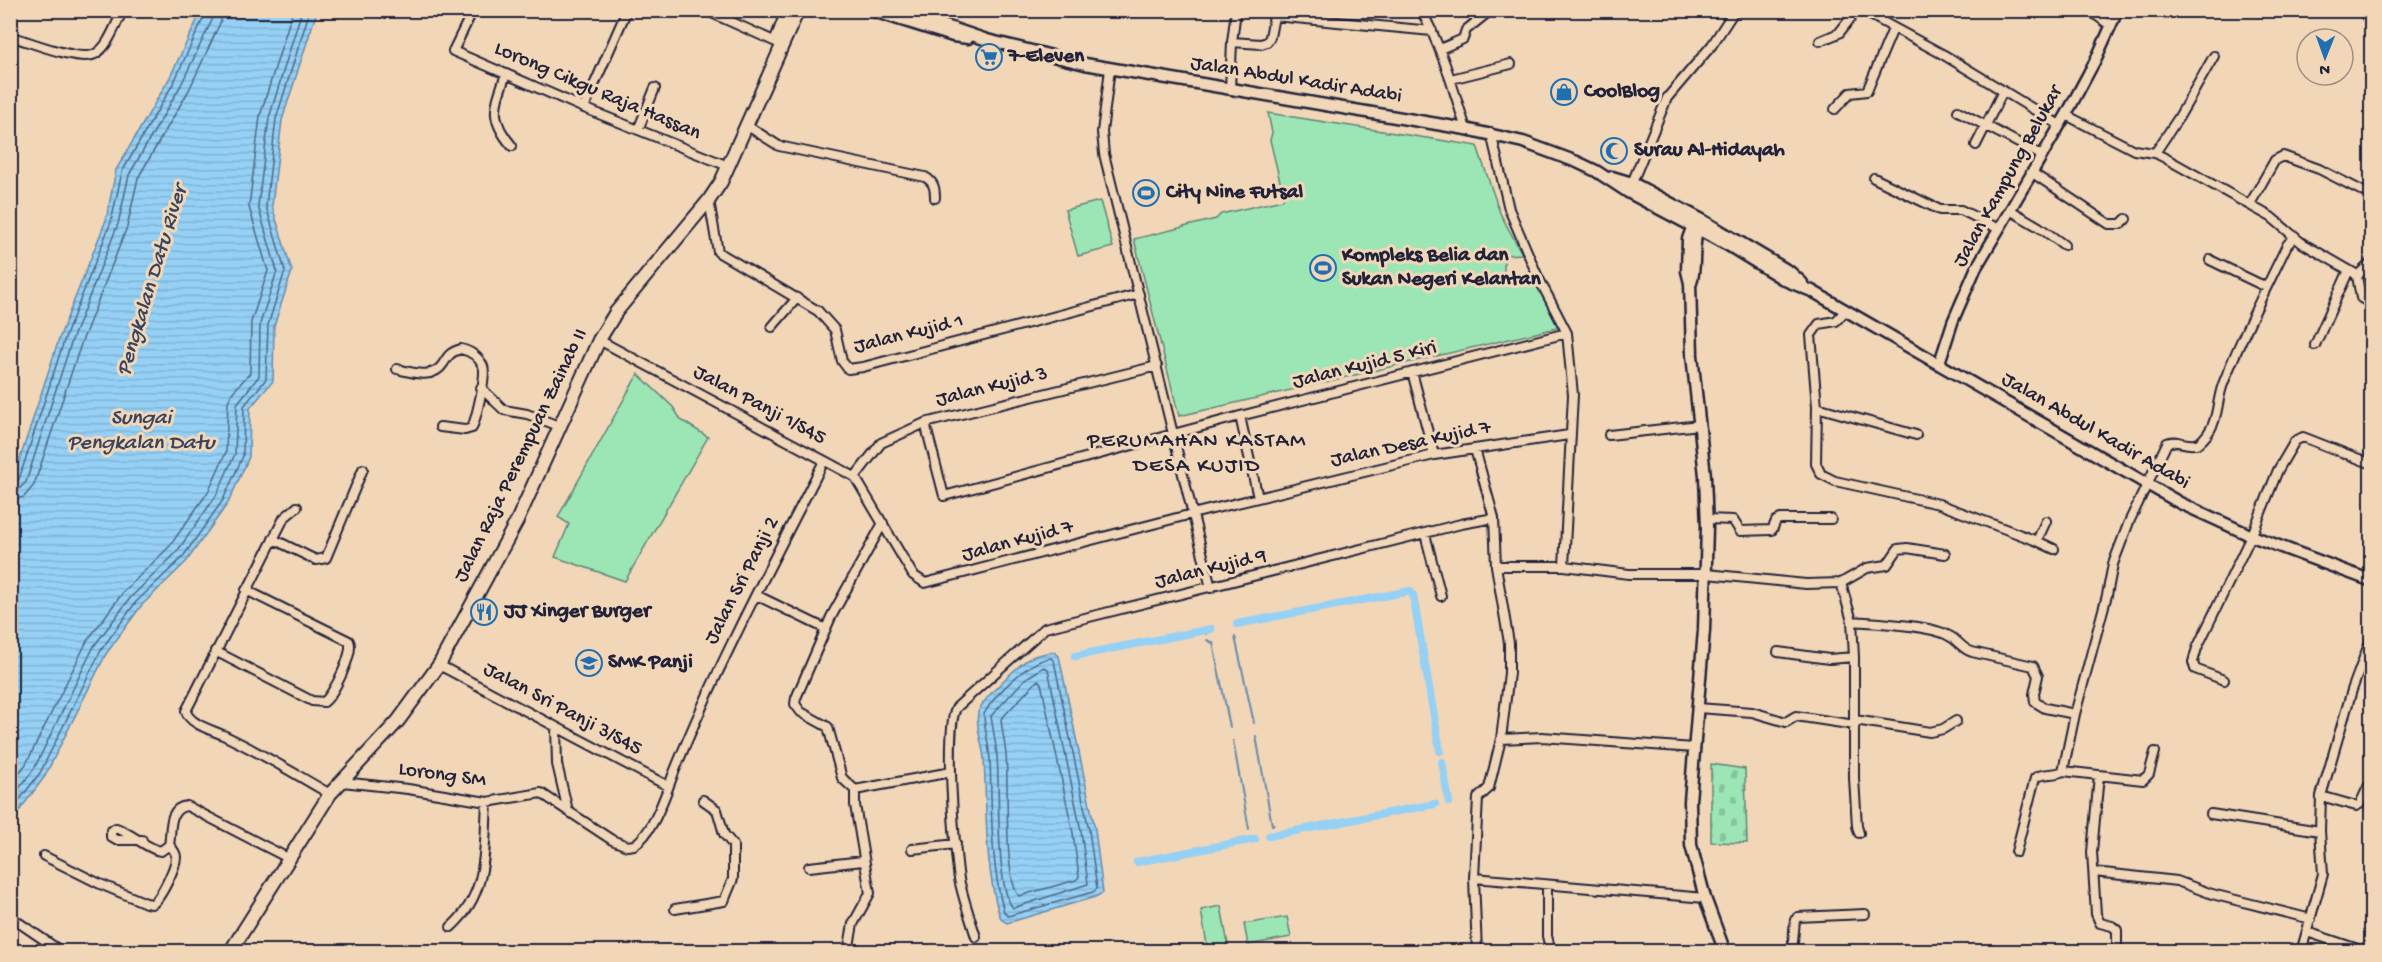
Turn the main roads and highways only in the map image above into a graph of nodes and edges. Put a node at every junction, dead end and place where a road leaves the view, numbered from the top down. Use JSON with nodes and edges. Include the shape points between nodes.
{"nodes":[{"id":1,"x":870,"y":10,"type":"edge"},
{"id":2,"x":898,"y":10,"type":"edge"},
{"id":3,"x":792,"y":14,"type":"edge"},
{"id":4,"x":987,"y":40,"type":"junction"},
{"id":5,"x":746,"y":125,"type":"junction"},
{"id":6,"x":1596,"y":171,"type":"junction"},
{"id":7,"x":1696,"y":223,"type":"junction"},
{"id":8,"x":2372,"y":581,"type":"edge"},
{"id":9,"x":230,"y":951,"type":"edge"},
{"id":10,"x":1725,"y":951,"type":"edge"}],
"edges":[{"from":1,"to":4,"type":"main road","name":"Jalan Abdul Kadir Adabi","via":[[953,36]]},
{"from":2,"to":4,"type":"main road","name":"Jalan Abdul Kadir Adabi"},
{"from":3,"to":5,"type":"main road"},
{"from":3,"to":5,"type":"main road","via":[[776,42]]},
{"from":4,"to":6,"type":"main road","name":"Jalan Abdul Kadir Adabi","via":[[1110,69],[1491,133],[1548,150]]},
{"from":5,"to":9,"type":"main road","name":"Jalan Raja Perempuan Zainab II","via":[[709,200],[616,312],[599,339],[517,520],[439,665],[398,721],[330,794]]},
{"from":6,"to":7,"type":"main road","name":"Jalan Abdul Kadir Adabi","via":[[1628,192]]},
{"from":6,"to":7,"type":"main road","name":"Jalan Abdul Kadir Adabi","via":[[1632,183]]},
{"from":7,"to":8,"type":"main road","name":"Jalan Abdul Kadir Adabi","via":[[1790,272],[1812,291],[2180,503],[2252,536]]},
{"from":7,"to":10,"type":"main road","via":[[1688,239],[1687,271],[1707,519],[1707,574],[1690,845]]}]}
